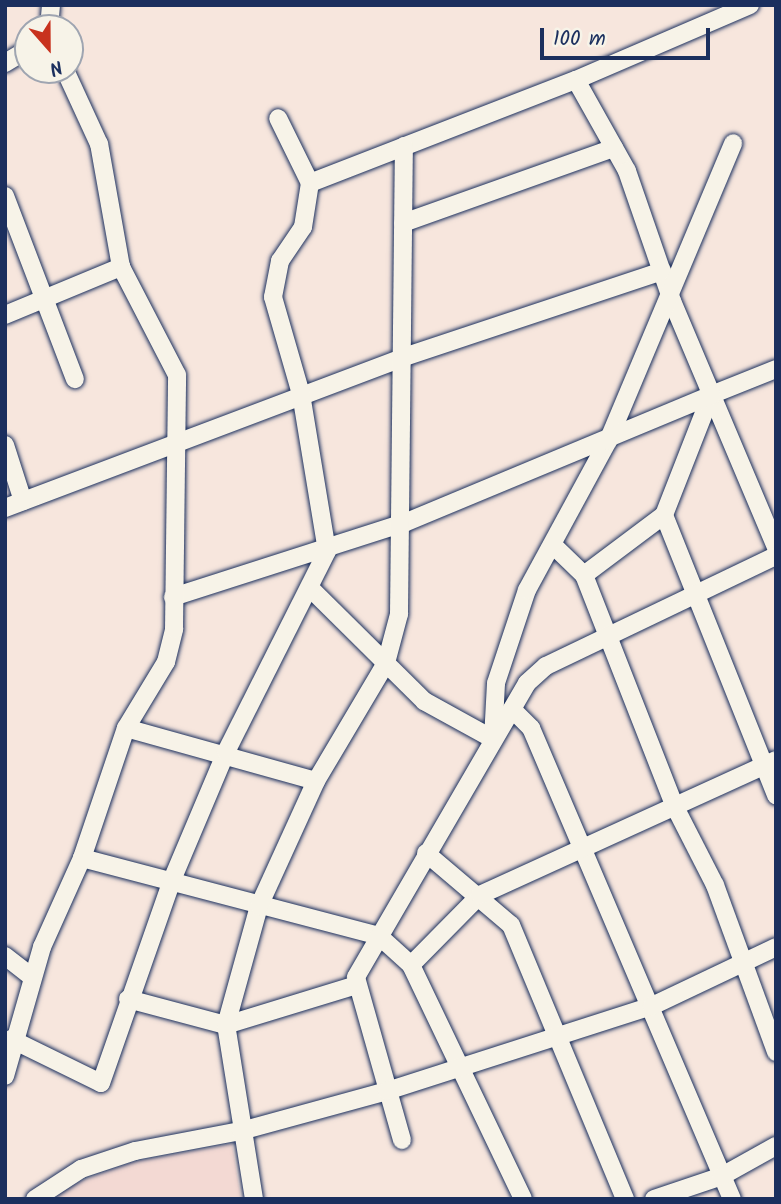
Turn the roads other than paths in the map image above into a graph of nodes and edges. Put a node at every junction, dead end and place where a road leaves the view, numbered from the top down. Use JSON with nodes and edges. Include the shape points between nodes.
{"nodes":[{"id":1,"x":750,"y":5,"type":"edge"},
{"id":2,"x":576,"y":80,"type":"junction"},
{"id":3,"x":71,"y":84,"type":"edge"},
{"id":4,"x":278,"y":118,"type":"dead end"},
{"id":5,"x":733,"y":143,"type":"dead end"},
{"id":6,"x":404,"y":146,"type":"junction"},
{"id":7,"x":614,"y":148,"type":"junction"},
{"id":8,"x":310,"y":183,"type":"junction"},
{"id":9,"x":5,"y":195,"type":"edge"},
{"id":10,"x":403,"y":223,"type":"junction"},
{"id":11,"x":121,"y":267,"type":"junction"},
{"id":12,"x":662,"y":271,"type":"junction"},
{"id":13,"x":46,"y":298,"type":"junction"},
{"id":14,"x":672,"y":301,"type":"junction"},
{"id":15,"x":5,"y":315,"type":"edge"},
{"id":16,"x":404,"y":357,"type":"junction"},
{"id":17,"x":776,"y":369,"type":"edge"},
{"id":18,"x":75,"y":379,"type":"dead end"},
{"id":19,"x":301,"y":394,"type":"junction"},
{"id":20,"x":711,"y":395,"type":"junction"},
{"id":21,"x":608,"y":442,"type":"junction"},
{"id":22,"x":5,"y":445,"type":"edge"},
{"id":23,"x":172,"y":447,"type":"junction"},
{"id":24,"x":23,"y":501,"type":"junction"},
{"id":25,"x":5,"y":508,"type":"edge"},
{"id":26,"x":664,"y":515,"type":"junction"},
{"id":27,"x":404,"y":523,"type":"junction"},
{"id":28,"x":554,"y":546,"type":"junction"},
{"id":29,"x":776,"y":547,"type":"edge"},
{"id":30,"x":327,"y":551,"type":"junction"},
{"id":31,"x":776,"y":556,"type":"edge"},
{"id":32,"x":584,"y":575,"type":"junction"},
{"id":33,"x":310,"y":587,"type":"junction"},
{"id":34,"x":695,"y":591,"type":"junction"},
{"id":35,"x":173,"y":597,"type":"junction"},
{"id":36,"x":610,"y":636,"type":"junction"},
{"id":37,"x":386,"y":663,"type":"junction"},
{"id":38,"x":512,"y":709,"type":"junction"},
{"id":39,"x":126,"y":728,"type":"junction"},
{"id":40,"x":493,"y":739,"type":"junction"},
{"id":41,"x":226,"y":752,"type":"junction"},
{"id":42,"x":770,"y":763,"type":"edge"},
{"id":43,"x":316,"y":781,"type":"junction"},
{"id":44,"x":776,"y":795,"type":"edge"},
{"id":45,"x":674,"y":805,"type":"junction"},
{"id":46,"x":584,"y":851,"type":"junction"},
{"id":47,"x":426,"y":853,"type":"junction"},
{"id":48,"x":82,"y":858,"type":"junction"},
{"id":49,"x":172,"y":880,"type":"junction"},
{"id":50,"x":480,"y":895,"type":"junction"},
{"id":51,"x":259,"y":906,"type":"junction"},
{"id":52,"x":379,"y":936,"type":"junction"},
{"id":53,"x":776,"y":947,"type":"edge"},
{"id":54,"x":5,"y":956,"type":"edge"},
{"id":55,"x":411,"y":965,"type":"junction"},
{"id":56,"x":741,"y":965,"type":"junction"},
{"id":57,"x":32,"y":977,"type":"junction"},
{"id":58,"x":358,"y":985,"type":"junction"},
{"id":59,"x":128,"y":999,"type":"junction"},
{"id":60,"x":652,"y":1006,"type":"junction"},
{"id":61,"x":226,"y":1025,"type":"junction"},
{"id":62,"x":557,"y":1037,"type":"junction"},
{"id":63,"x":11,"y":1039,"type":"junction"},
{"id":64,"x":776,"y":1052,"type":"edge"},
{"id":65,"x":459,"y":1067,"type":"junction"},
{"id":66,"x":5,"y":1076,"type":"edge"},
{"id":67,"x":387,"y":1091,"type":"junction"},
{"id":68,"x":241,"y":1131,"type":"junction"},
{"id":69,"x":402,"y":1140,"type":"dead end"},
{"id":70,"x":776,"y":1146,"type":"edge"},
{"id":71,"x":722,"y":1176,"type":"junction"},
{"id":72,"x":34,"y":1199,"type":"edge"},
{"id":73,"x":254,"y":1199,"type":"edge"},
{"id":74,"x":523,"y":1199,"type":"edge"},
{"id":75,"x":625,"y":1199,"type":"edge"},
{"id":76,"x":654,"y":1199,"type":"edge"},
{"id":77,"x":732,"y":1199,"type":"edge"}],
"edges":[{"from":1,"to":2,"type":"street"},
{"from":2,"to":6,"type":"street"},
{"from":2,"to":7,"type":"street"},
{"from":3,"to":11,"type":"street","via":[[99,145]]},
{"from":4,"to":8,"type":"street"},
{"from":5,"to":14,"type":"street"},
{"from":6,"to":8,"type":"street"},
{"from":6,"to":10,"type":"street"},
{"from":7,"to":10,"type":"street"},
{"from":7,"to":12,"type":"street"},
{"from":8,"to":19,"type":"street","via":[[303,227],[280,261],[273,297]]},
{"from":9,"to":13,"type":"street"},
{"from":10,"to":16,"type":"street"},
{"from":11,"to":13,"type":"street"},
{"from":11,"to":23,"type":"street","via":[[177,375]]},
{"from":12,"to":14,"type":"street"},
{"from":12,"to":16,"type":"street"},
{"from":13,"to":15,"type":"street"},
{"from":13,"to":18,"type":"street"},
{"from":14,"to":20,"type":"street"},
{"from":14,"to":21,"type":"street"},
{"from":16,"to":19,"type":"street"},
{"from":16,"to":27,"type":"street"},
{"from":17,"to":20,"type":"street"},
{"from":19,"to":23,"type":"street"},
{"from":19,"to":30,"type":"street"},
{"from":20,"to":21,"type":"street"},
{"from":20,"to":26,"type":"street"},
{"from":20,"to":29,"type":"street"},
{"from":21,"to":27,"type":"street"},
{"from":21,"to":28,"type":"street"},
{"from":22,"to":24,"type":"street"},
{"from":23,"to":24,"type":"street"},
{"from":23,"to":35,"type":"street"},
{"from":24,"to":25,"type":"street"},
{"from":26,"to":32,"type":"street"},
{"from":26,"to":34,"type":"street"},
{"from":27,"to":30,"type":"street"},
{"from":27,"to":37,"type":"street","via":[[399,614]]},
{"from":28,"to":32,"type":"street"},
{"from":28,"to":40,"type":"street","via":[[527,590],[496,683]]},
{"from":30,"to":33,"type":"street"},
{"from":30,"to":35,"type":"street"},
{"from":31,"to":34,"type":"street"},
{"from":32,"to":36,"type":"street"},
{"from":33,"to":37,"type":"street"},
{"from":33,"to":41,"type":"street"},
{"from":34,"to":36,"type":"street"},
{"from":34,"to":42,"type":"street"},
{"from":35,"to":39,"type":"street","via":[[166,662]]},
{"from":36,"to":38,"type":"street","via":[[546,666]]},
{"from":36,"to":45,"type":"street"},
{"from":37,"to":40,"type":"street","via":[[424,701]]},
{"from":37,"to":43,"type":"street"},
{"from":38,"to":40,"type":"street"},
{"from":38,"to":46,"type":"street","via":[[531,728]]},
{"from":39,"to":41,"type":"street"},
{"from":39,"to":48,"type":"street"},
{"from":40,"to":47,"type":"street"},
{"from":41,"to":43,"type":"street"},
{"from":41,"to":49,"type":"street"},
{"from":42,"to":44,"type":"street"},
{"from":42,"to":45,"type":"street"},
{"from":43,"to":51,"type":"street"},
{"from":45,"to":46,"type":"street"},
{"from":45,"to":56,"type":"street","via":[[715,885]]},
{"from":46,"to":50,"type":"street"},
{"from":46,"to":60,"type":"street"},
{"from":47,"to":50,"type":"street"},
{"from":47,"to":52,"type":"street"},
{"from":48,"to":49,"type":"street"},
{"from":48,"to":57,"type":"street"},
{"from":49,"to":51,"type":"street"},
{"from":49,"to":59,"type":"street"},
{"from":50,"to":55,"type":"street"},
{"from":50,"to":62,"type":"street","via":[[511,925]]},
{"from":51,"to":52,"type":"street"},
{"from":51,"to":61,"type":"street"},
{"from":52,"to":55,"type":"street"},
{"from":52,"to":58,"type":"street","via":[[356,977]]},
{"from":53,"to":56,"type":"street"},
{"from":54,"to":57,"type":"street"},
{"from":55,"to":65,"type":"street"},
{"from":56,"to":60,"type":"street"},
{"from":56,"to":64,"type":"street"},
{"from":57,"to":63,"type":"street"},
{"from":58,"to":61,"type":"street"},
{"from":58,"to":67,"type":"street"},
{"from":59,"to":61,"type":"street"},
{"from":59,"to":63,"type":"street","via":[[101,1083]]},
{"from":60,"to":62,"type":"street"},
{"from":60,"to":71,"type":"street"},
{"from":61,"to":68,"type":"street"},
{"from":62,"to":65,"type":"street"},
{"from":62,"to":75,"type":"street"},
{"from":63,"to":66,"type":"street"},
{"from":65,"to":67,"type":"street"},
{"from":65,"to":74,"type":"street"},
{"from":67,"to":68,"type":"street"},
{"from":67,"to":69,"type":"street"},
{"from":68,"to":72,"type":"street","via":[[81,1169]]},
{"from":68,"to":73,"type":"street"},
{"from":70,"to":71,"type":"street"},
{"from":71,"to":76,"type":"street"},
{"from":71,"to":77,"type":"street"}]}
